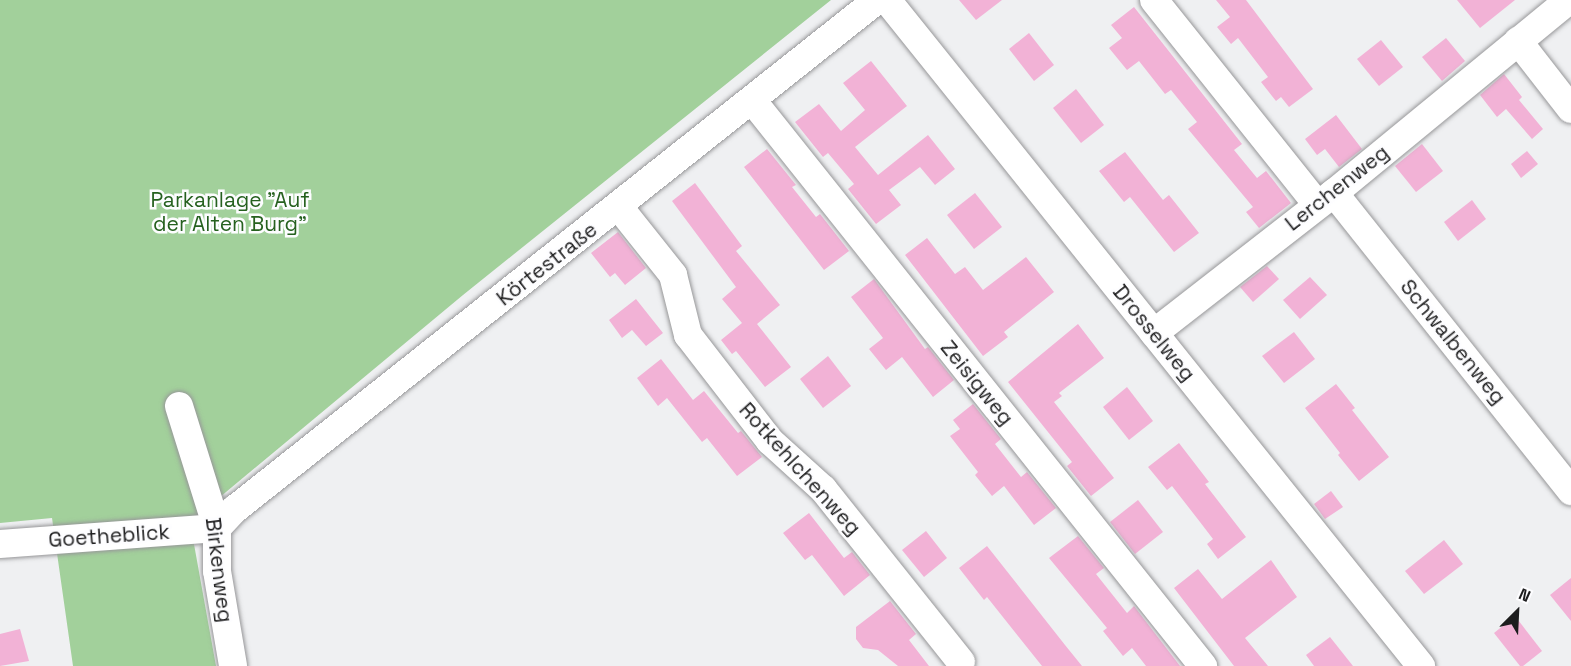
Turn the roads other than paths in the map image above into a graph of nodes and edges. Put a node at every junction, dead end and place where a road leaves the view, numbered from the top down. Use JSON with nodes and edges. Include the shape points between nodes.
{"nodes":[{"id":1,"x":877,"y":0,"type":"edge"},
{"id":2,"x":887,"y":0,"type":"edge"},
{"id":3,"x":1154,"y":0,"type":"edge"},
{"id":4,"x":1569,"y":0,"type":"edge"},
{"id":5,"x":1538,"y":9,"type":"edge"},
{"id":6,"x":1518,"y":41,"type":"junction"},
{"id":7,"x":752,"y":100,"type":"junction"},
{"id":8,"x":1571,"y":109,"type":"edge"},
{"id":9,"x":1326,"y":198,"type":"junction"},
{"id":10,"x":619,"y":207,"type":"junction"},
{"id":11,"x":1154,"y":333,"type":"junction"},
{"id":12,"x":179,"y":406,"type":"dead end"},
{"id":13,"x":1571,"y":490,"type":"edge"},
{"id":14,"x":218,"y":528,"type":"junction"},
{"id":15,"x":0,"y":544,"type":"edge"},
{"id":16,"x":961,"y":662,"type":"dead end"},
{"id":17,"x":233,"y":666,"type":"edge"},
{"id":18,"x":1203,"y":666,"type":"edge"},
{"id":19,"x":1421,"y":666,"type":"edge"}],
"edges":[{"from":1,"to":7,"type":"street","name":"Körtestraße"},
{"from":2,"to":11,"type":"street","name":"Drosselweg"},
{"from":3,"to":9,"type":"street","name":"Schwalbenweg"},
{"from":4,"to":5,"type":"street","name":"Lerchenweg"},
{"from":5,"to":6,"type":"street","name":"Lerchenweg"},
{"from":6,"to":8,"type":"street"},
{"from":6,"to":9,"type":"street","name":"Lerchenweg"},
{"from":7,"to":10,"type":"street","name":"Körtestraße"},
{"from":7,"to":18,"type":"street","name":"Zeisigweg"},
{"from":9,"to":11,"type":"street","name":"Lerchenweg"},
{"from":9,"to":13,"type":"street","name":"Schwalbenweg"},
{"from":10,"to":14,"type":"street","name":"Körtestraße","via":[[235,509]]},
{"from":10,"to":16,"type":"street","name":"Rotkehlchenweg","via":[[673,275],[688,335],[770,441],[823,489]]},
{"from":11,"to":19,"type":"street","name":"Drosselweg"},
{"from":12,"to":14,"type":"street","name":"Birkenweg"},
{"from":14,"to":15,"type":"street","name":"Goetheblick"},
{"from":14,"to":17,"type":"street","name":"Birkenweg","via":[[217,571]]}]}
